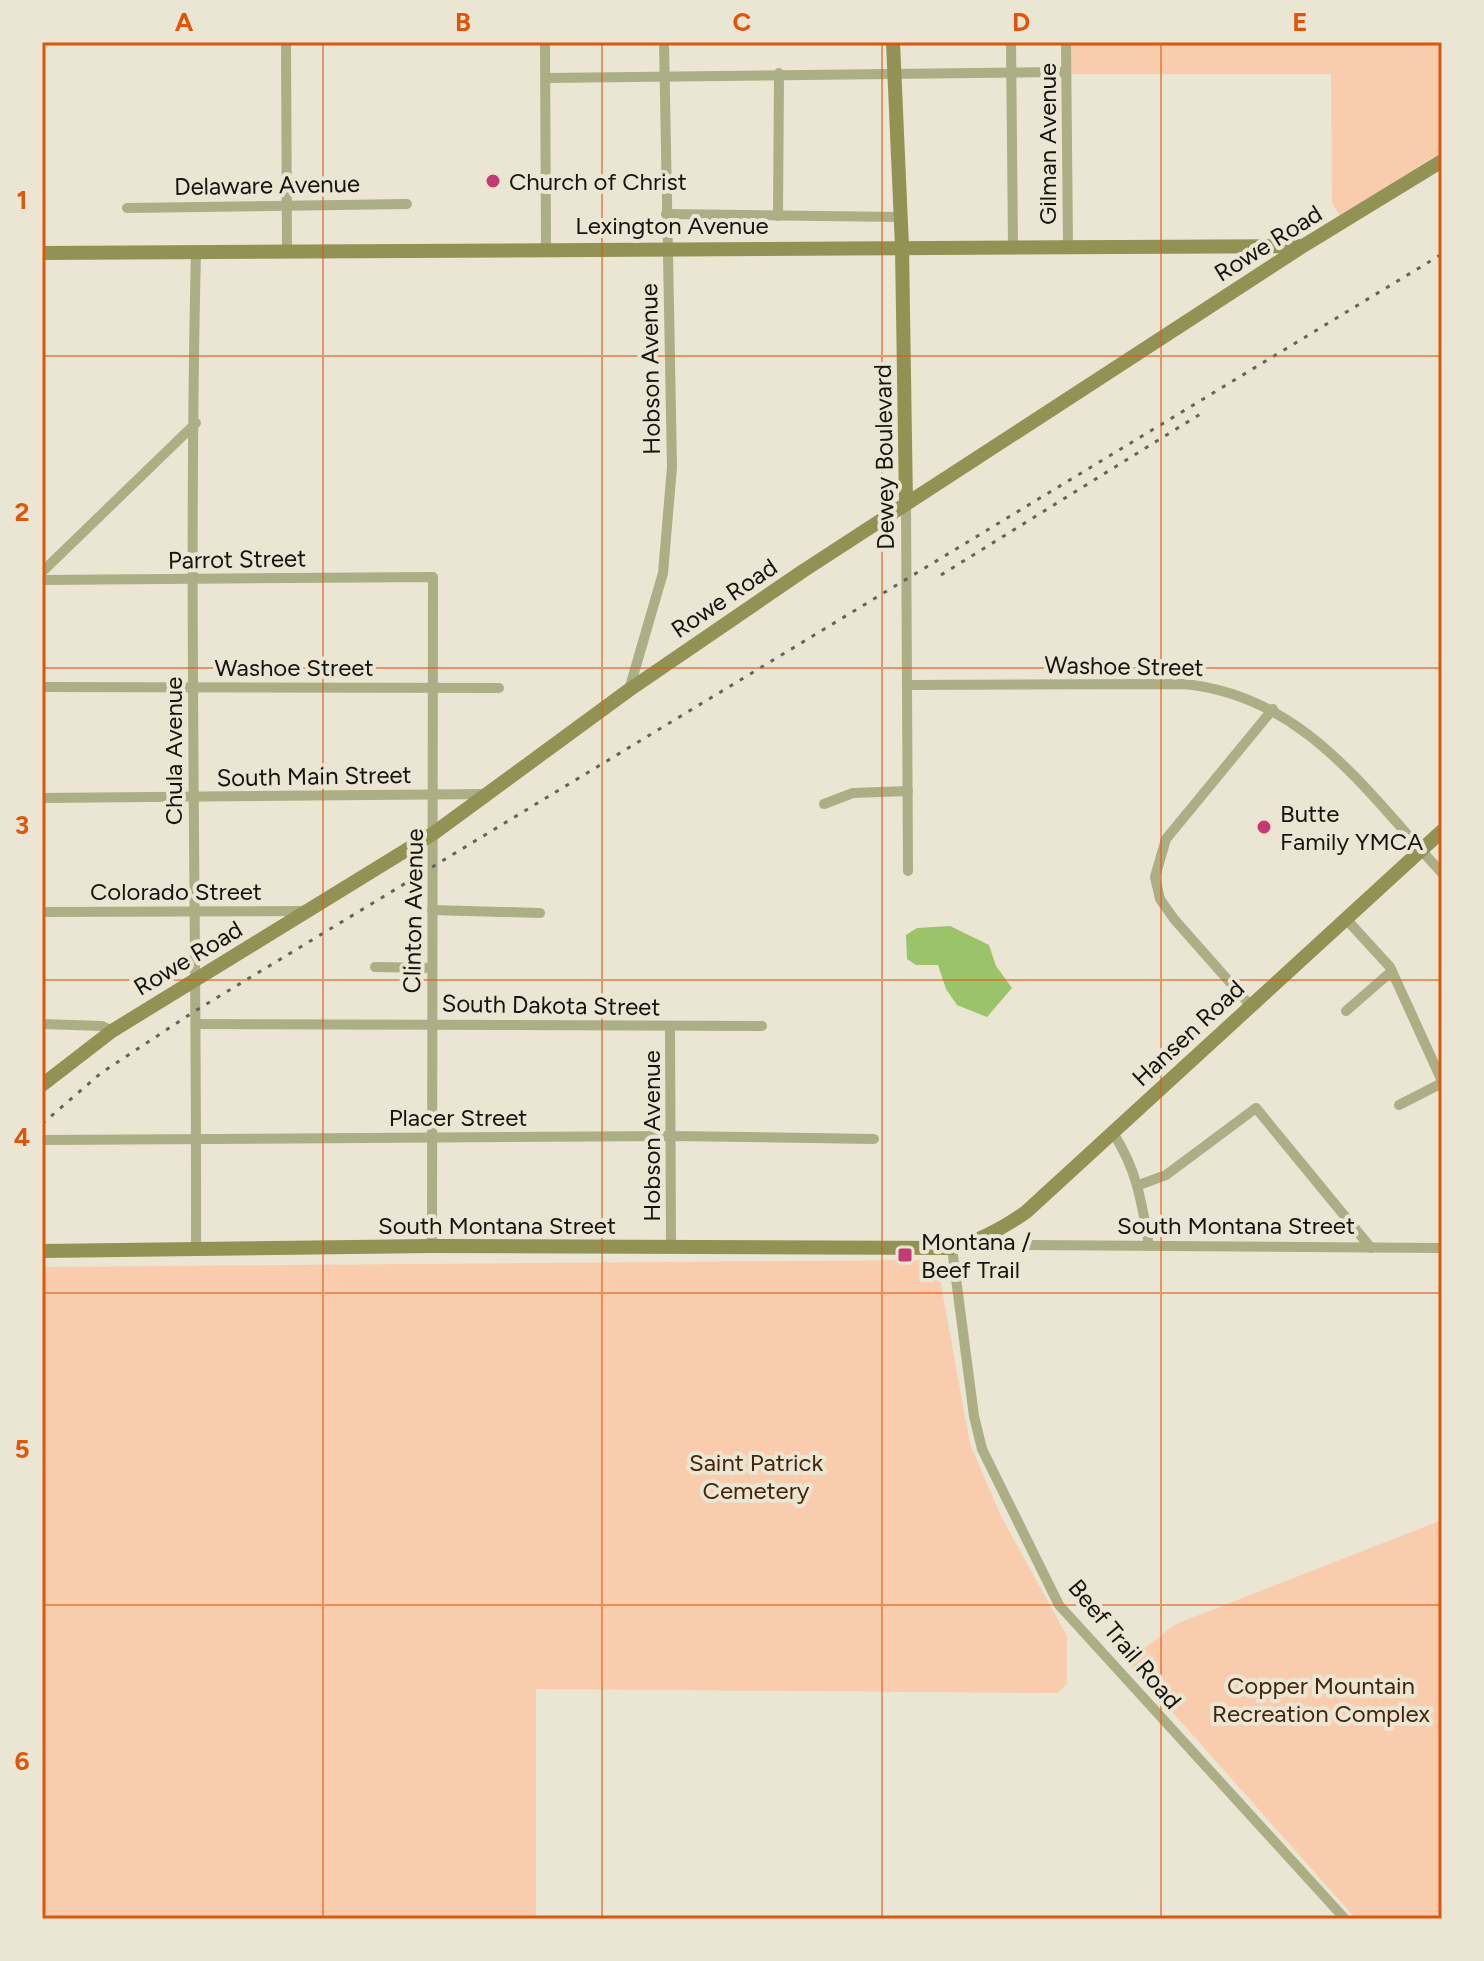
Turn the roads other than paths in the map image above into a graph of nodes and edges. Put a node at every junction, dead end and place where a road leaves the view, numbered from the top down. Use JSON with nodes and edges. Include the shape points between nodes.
{"nodes":[{"id":1,"x":286,"y":42,"type":"edge"},
{"id":2,"x":545,"y":42,"type":"edge"},
{"id":3,"x":664,"y":42,"type":"edge"},
{"id":4,"x":893,"y":42,"type":"edge"},
{"id":5,"x":1011,"y":42,"type":"edge"},
{"id":6,"x":1066,"y":42,"type":"edge"},
{"id":7,"x":1066,"y":72,"type":"junction"},
{"id":8,"x":779,"y":73,"type":"junction"},
{"id":9,"x":1011,"y":73,"type":"junction"},
{"id":10,"x":893,"y":74,"type":"junction"},
{"id":11,"x":664,"y":75,"type":"junction"},
{"id":12,"x":546,"y":78,"type":"junction"},
{"id":13,"x":1442,"y":161,"type":"edge"},
{"id":14,"x":286,"y":204,"type":"junction"},
{"id":15,"x":407,"y":204,"type":"dead end"},
{"id":16,"x":127,"y":208,"type":"dead end"},
{"id":17,"x":666,"y":214,"type":"junction"},
{"id":18,"x":778,"y":216,"type":"junction"},
{"id":19,"x":900,"y":217,"type":"junction"},
{"id":20,"x":1013,"y":246,"type":"junction"},
{"id":21,"x":1068,"y":246,"type":"junction"},
{"id":22,"x":1303,"y":246,"type":"junction"},
{"id":23,"x":546,"y":247,"type":"junction"},
{"id":24,"x":667,"y":247,"type":"junction"},
{"id":25,"x":902,"y":247,"type":"junction"},
{"id":26,"x":287,"y":250,"type":"junction"},
{"id":27,"x":196,"y":251,"type":"junction"},
{"id":28,"x":42,"y":253,"type":"edge"},
{"id":29,"x":196,"y":423,"type":"junction"},
{"id":30,"x":906,"y":503,"type":"junction"},
{"id":31,"x":42,"y":572,"type":"edge"},
{"id":32,"x":433,"y":577,"type":"joint"},
{"id":33,"x":42,"y":580,"type":"edge"},
{"id":34,"x":195,"y":580,"type":"junction"},
{"id":35,"x":908,"y":685,"type":"junction"},
{"id":36,"x":42,"y":687,"type":"edge"},
{"id":37,"x":431,"y":687,"type":"junction"},
{"id":38,"x":193,"y":688,"type":"junction"},
{"id":39,"x":499,"y":688,"type":"dead end"},
{"id":40,"x":629,"y":690,"type":"junction"},
{"id":41,"x":1273,"y":709,"type":"junction"},
{"id":42,"x":908,"y":791,"type":"junction"},
{"id":43,"x":491,"y":794,"type":"junction"},
{"id":44,"x":433,"y":795,"type":"junction"},
{"id":45,"x":193,"y":797,"type":"junction"},
{"id":46,"x":42,"y":798,"type":"edge"},
{"id":47,"x":824,"y":804,"type":"dead end"},
{"id":48,"x":1442,"y":831,"type":"edge"},
{"id":49,"x":434,"y":833,"type":"junction"},
{"id":50,"x":1421,"y":851,"type":"junction"},
{"id":51,"x":908,"y":871,"type":"dead end"},
{"id":52,"x":1442,"y":873,"type":"edge"},
{"id":53,"x":432,"y":910,"type":"junction"},
{"id":54,"x":192,"y":911,"type":"junction"},
{"id":55,"x":309,"y":911,"type":"junction"},
{"id":56,"x":42,"y":912,"type":"edge"},
{"id":57,"x":540,"y":913,"type":"dead end"},
{"id":58,"x":1346,"y":919,"type":"junction"},
{"id":59,"x":375,"y":967,"type":"dead end"},
{"id":60,"x":432,"y":968,"type":"junction"},
{"id":61,"x":1392,"y":971,"type":"junction"},
{"id":62,"x":194,"y":979,"type":"junction"},
{"id":63,"x":1250,"y":1005,"type":"junction"},
{"id":64,"x":1346,"y":1011,"type":"dead end"},
{"id":65,"x":432,"y":1023,"type":"junction"},
{"id":66,"x":42,"y":1024,"type":"edge"},
{"id":67,"x":196,"y":1024,"type":"junction"},
{"id":68,"x":670,"y":1026,"type":"junction"},
{"id":69,"x":762,"y":1026,"type":"dead end"},
{"id":70,"x":112,"y":1031,"type":"junction"},
{"id":71,"x":1442,"y":1082,"type":"edge"},
{"id":72,"x":42,"y":1085,"type":"edge"},
{"id":73,"x":1399,"y":1105,"type":"dead end"},
{"id":74,"x":1113,"y":1133,"type":"junction"},
{"id":75,"x":671,"y":1136,"type":"junction"},
{"id":76,"x":432,"y":1138,"type":"junction"},
{"id":77,"x":196,"y":1139,"type":"junction"},
{"id":78,"x":874,"y":1139,"type":"dead end"},
{"id":79,"x":42,"y":1140,"type":"edge"},
{"id":80,"x":1139,"y":1185,"type":"junction"},
{"id":81,"x":1029,"y":1245,"type":"dead end"},
{"id":82,"x":432,"y":1246,"type":"junction"},
{"id":83,"x":671,"y":1246,"type":"junction"},
{"id":84,"x":1149,"y":1246,"type":"junction"},
{"id":85,"x":952,"y":1248,"type":"junction"},
{"id":86,"x":1371,"y":1248,"type":"junction"},
{"id":87,"x":1442,"y":1248,"type":"edge"},
{"id":88,"x":42,"y":1251,"type":"edge"},
{"id":89,"x":196,"y":1251,"type":"junction"},
{"id":90,"x":1345,"y":1919,"type":"edge"}],
"edges":[{"from":1,"to":14,"type":"street"},
{"from":2,"to":12,"type":"street"},
{"from":3,"to":11,"type":"street","name":"Hobson Avenue"},
{"from":4,"to":10,"type":"street","name":"Dewey Boulevard"},
{"from":5,"to":9,"type":"street"},
{"from":6,"to":7,"type":"street","name":"Gilman Avenue"},
{"from":7,"to":9,"type":"street"},
{"from":7,"to":21,"type":"street","name":"Gilman Avenue"},
{"from":8,"to":10,"type":"street"},
{"from":8,"to":11,"type":"street"},
{"from":8,"to":18,"type":"street"},
{"from":9,"to":10,"type":"street"},
{"from":9,"to":20,"type":"street"},
{"from":10,"to":19,"type":"street","name":"Dewey Boulevard"},
{"from":11,"to":12,"type":"street"},
{"from":11,"to":17,"type":"street","name":"Hobson Avenue"},
{"from":12,"to":23,"type":"street"},
{"from":13,"to":22,"type":"street","name":"Rowe Road"},
{"from":14,"to":15,"type":"street","name":"Delaware Avenue"},
{"from":14,"to":16,"type":"street","name":"Delaware Avenue"},
{"from":14,"to":26,"type":"street"},
{"from":17,"to":18,"type":"street"},
{"from":17,"to":24,"type":"street","name":"Hobson Avenue"},
{"from":18,"to":19,"type":"street"},
{"from":19,"to":25,"type":"street","name":"Dewey Boulevard"},
{"from":20,"to":21,"type":"street","name":"Lexington Avenue"},
{"from":20,"to":25,"type":"street","name":"Lexington Avenue"},
{"from":21,"to":22,"type":"street","name":"Lexington Avenue"},
{"from":22,"to":30,"type":"street","name":"Rowe Road"},
{"from":23,"to":24,"type":"street","name":"Lexington Avenue"},
{"from":23,"to":26,"type":"street","name":"Lexington Avenue"},
{"from":24,"to":25,"type":"street","name":"Lexington Avenue"},
{"from":24,"to":40,"type":"street","name":"Hobson Avenue","via":[[672,467],[663,573]]},
{"from":25,"to":30,"type":"street","name":"Dewey Boulevard"},
{"from":26,"to":27,"type":"street","name":"Lexington Avenue"},
{"from":27,"to":28,"type":"street","name":"Lexington Avenue"},
{"from":27,"to":29,"type":"street","name":"Chula Avenue"},
{"from":29,"to":31,"type":"street"},
{"from":29,"to":34,"type":"street","name":"Chula Avenue"},
{"from":30,"to":35,"type":"street","name":"Dewey Boulevard"},
{"from":30,"to":40,"type":"street","name":"Rowe Road"},
{"from":32,"to":34,"type":"street","name":"Parrot Street"},
{"from":32,"to":37,"type":"street","name":"Clinton Avenue"},
{"from":33,"to":34,"type":"street","name":"Parrot Street"},
{"from":34,"to":38,"type":"street","name":"Chula Avenue"},
{"from":35,"to":41,"type":"street","name":"Washoe Street","via":[[1183,684],[1216,687]]},
{"from":35,"to":42,"type":"street","name":"Dewey Boulevard"},
{"from":36,"to":38,"type":"street","name":"Washoe Street"},
{"from":37,"to":38,"type":"street","name":"Washoe Street"},
{"from":37,"to":39,"type":"street","name":"Washoe Street"},
{"from":37,"to":44,"type":"street","name":"Clinton Avenue"},
{"from":38,"to":45,"type":"street","name":"Chula Avenue"},
{"from":40,"to":43,"type":"street","name":"Rowe Road"},
{"from":41,"to":50,"type":"street","name":"Washoe Street","via":[[1310,733]]},
{"from":41,"to":63,"type":"street","via":[[1166,839],[1155,877],[1160,899],[1174,919]]},
{"from":42,"to":47,"type":"street","via":[[853,793]]},
{"from":42,"to":51,"type":"street","name":"Dewey Boulevard"},
{"from":43,"to":44,"type":"street","name":"South Main Street"},
{"from":43,"to":49,"type":"street","name":"Rowe Road"},
{"from":44,"to":45,"type":"street","name":"South Main Street"},
{"from":44,"to":49,"type":"street","name":"Clinton Avenue"},
{"from":45,"to":46,"type":"street","name":"South Main Street"},
{"from":45,"to":54,"type":"street","name":"Chula Avenue"},
{"from":48,"to":50,"type":"street","name":"Hansen Road"},
{"from":49,"to":53,"type":"street","name":"Clinton Avenue"},
{"from":49,"to":55,"type":"street","name":"Rowe Road"},
{"from":50,"to":52,"type":"street"},
{"from":50,"to":58,"type":"street","name":"Hansen Road"},
{"from":53,"to":57,"type":"street"},
{"from":53,"to":60,"type":"street","name":"Clinton Avenue"},
{"from":54,"to":55,"type":"street","name":"Colorado Street"},
{"from":54,"to":56,"type":"street","name":"Colorado Street"},
{"from":54,"to":62,"type":"street","name":"Chula Avenue"},
{"from":55,"to":62,"type":"street","name":"Rowe Road"},
{"from":58,"to":61,"type":"street"},
{"from":58,"to":63,"type":"street","name":"Hansen Road"},
{"from":59,"to":60,"type":"street"},
{"from":60,"to":65,"type":"street","name":"Clinton Avenue"},
{"from":61,"to":64,"type":"street"},
{"from":61,"to":71,"type":"street"},
{"from":62,"to":67,"type":"street","name":"Chula Avenue"},
{"from":62,"to":70,"type":"street","name":"Rowe Road"},
{"from":63,"to":74,"type":"street","name":"Hansen Road"},
{"from":65,"to":67,"type":"street","name":"South Dakota Street"},
{"from":65,"to":68,"type":"street","name":"South Dakota Street"},
{"from":65,"to":76,"type":"street","name":"Clinton Avenue"},
{"from":66,"to":70,"type":"street"},
{"from":67,"to":77,"type":"street","name":"Chula Avenue"},
{"from":68,"to":69,"type":"street","name":"South Dakota Street"},
{"from":68,"to":75,"type":"street","name":"Hobson Avenue"},
{"from":70,"to":72,"type":"street","name":"Rowe Road"},
{"from":71,"to":73,"type":"street"},
{"from":74,"to":80,"type":"street"},
{"from":74,"to":85,"type":"street","name":"Hansen Road","via":[[1001,1230]]},
{"from":75,"to":76,"type":"street","name":"Placer Street"},
{"from":75,"to":78,"type":"street","name":"Placer Street"},
{"from":75,"to":83,"type":"street","name":"Hobson Avenue"},
{"from":76,"to":77,"type":"street","name":"Placer Street"},
{"from":76,"to":82,"type":"street","name":"Clinton Avenue"},
{"from":77,"to":79,"type":"street","name":"Placer Street"},
{"from":77,"to":89,"type":"street","name":"Chula Avenue"},
{"from":80,"to":84,"type":"street"},
{"from":80,"to":86,"type":"street","via":[[1166,1175],[1256,1108]]},
{"from":81,"to":84,"type":"street","name":"South Montana Street"},
{"from":82,"to":83,"type":"street","name":"South Montana Street"},
{"from":82,"to":89,"type":"street","name":"South Montana Street"},
{"from":83,"to":85,"type":"street","name":"South Montana Street"},
{"from":84,"to":86,"type":"street","name":"South Montana Street"},
{"from":85,"to":90,"type":"street","name":"Beef Trail Road","via":[[982,1449],[1059,1605]]},
{"from":86,"to":87,"type":"street","name":"South Montana Street"},
{"from":88,"to":89,"type":"street","name":"South Montana Street"}]}
